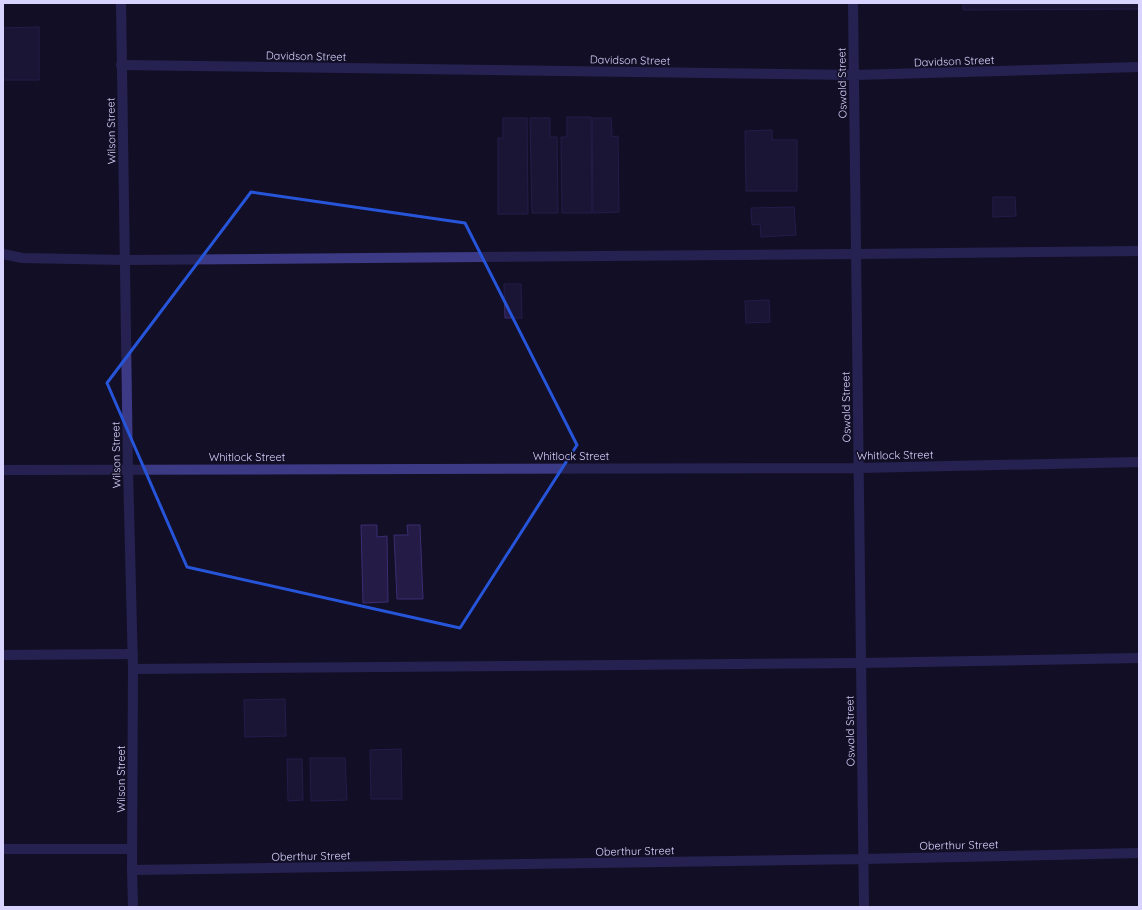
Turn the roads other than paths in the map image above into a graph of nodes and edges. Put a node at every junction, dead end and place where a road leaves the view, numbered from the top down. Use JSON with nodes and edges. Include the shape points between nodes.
{"nodes":[{"id":1,"x":121,"y":3,"type":"edge"},
{"id":2,"x":853,"y":3,"type":"edge"},
{"id":3,"x":122,"y":65,"type":"junction"},
{"id":4,"x":1139,"y":67,"type":"edge"},
{"id":5,"x":854,"y":75,"type":"junction"},
{"id":6,"x":1139,"y":251,"type":"edge"},
{"id":7,"x":3,"y":254,"type":"edge"},
{"id":8,"x":856,"y":254,"type":"junction"},
{"id":9,"x":125,"y":260,"type":"junction"},
{"id":10,"x":1139,"y":462,"type":"edge"},
{"id":11,"x":859,"y":468,"type":"junction"},
{"id":12,"x":128,"y":469,"type":"junction"},
{"id":13,"x":3,"y":470,"type":"edge"},
{"id":14,"x":133,"y":654,"type":"junction"},
{"id":15,"x":3,"y":655,"type":"edge"},
{"id":16,"x":1139,"y":658,"type":"edge"},
{"id":17,"x":861,"y":663,"type":"junction"},
{"id":18,"x":134,"y":669,"type":"junction"},
{"id":19,"x":3,"y":849,"type":"edge"},
{"id":20,"x":132,"y":849,"type":"junction"},
{"id":21,"x":1139,"y":853,"type":"edge"},
{"id":22,"x":864,"y":860,"type":"junction"},
{"id":23,"x":132,"y":870,"type":"junction"},
{"id":24,"x":133,"y":907,"type":"edge"},
{"id":25,"x":864,"y":907,"type":"edge"}],
"edges":[{"from":1,"to":3,"type":"street","name":"Wilson Street"},
{"from":2,"to":5,"type":"street","name":"Oswald Street"},
{"from":3,"to":5,"type":"street","name":"Davidson Street"},
{"from":3,"to":9,"type":"street","name":"Wilson Street"},
{"from":4,"to":5,"type":"street","name":"Davidson Street"},
{"from":5,"to":8,"type":"street","name":"Oswald Street"},
{"from":6,"to":8,"type":"street"},
{"from":7,"to":9,"type":"street","via":[[22,258]]},
{"from":8,"to":9,"type":"street"},
{"from":8,"to":11,"type":"street","name":"Oswald Street"},
{"from":9,"to":12,"type":"street","name":"Wilson Street"},
{"from":10,"to":11,"type":"street","name":"Whitlock Street"},
{"from":11,"to":12,"type":"street","name":"Whitlock Street"},
{"from":11,"to":17,"type":"street","name":"Oswald Street"},
{"from":12,"to":13,"type":"street","name":"Whitlock Street"},
{"from":12,"to":14,"type":"street","name":"Wilson Street"},
{"from":14,"to":15,"type":"street"},
{"from":14,"to":18,"type":"street","name":"Wilson Street"},
{"from":16,"to":17,"type":"street"},
{"from":17,"to":18,"type":"street"},
{"from":17,"to":22,"type":"street","name":"Oswald Street"},
{"from":18,"to":20,"type":"street","name":"Wilson Street"},
{"from":19,"to":20,"type":"street"},
{"from":20,"to":23,"type":"street","name":"Wilson Street"},
{"from":21,"to":22,"type":"street","name":"Oberthur Street"},
{"from":22,"to":23,"type":"street","name":"Oberthur Street"},
{"from":22,"to":25,"type":"street","name":"Oswald Street"},
{"from":23,"to":24,"type":"street","name":"Wilson Street"}]}
